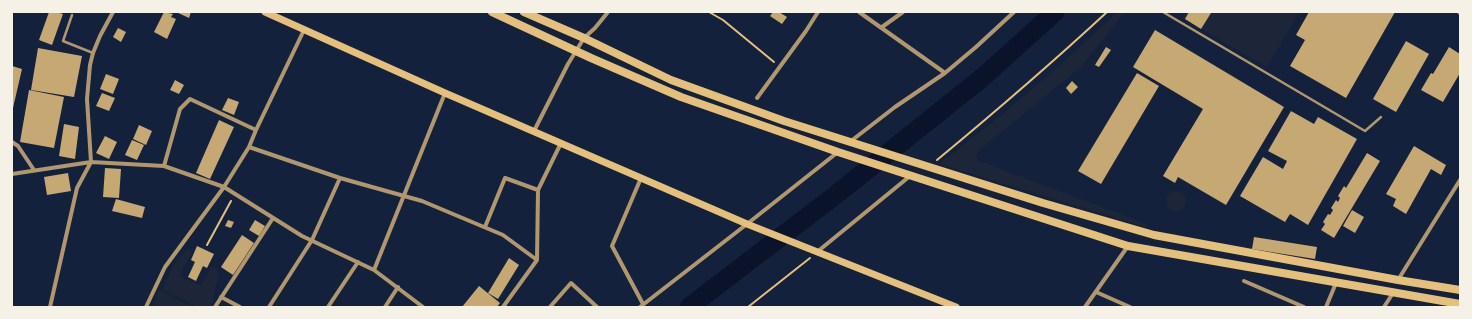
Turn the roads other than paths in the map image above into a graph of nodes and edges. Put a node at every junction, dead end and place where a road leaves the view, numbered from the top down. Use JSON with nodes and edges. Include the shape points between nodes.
{"nodes":[{"id":1,"x":113,"y":12,"type":"edge"},
{"id":2,"x":265,"y":12,"type":"edge"},
{"id":3,"x":492,"y":12,"type":"edge"},
{"id":4,"x":524,"y":12,"type":"edge"},
{"id":5,"x":608,"y":12,"type":"edge"},
{"id":6,"x":818,"y":12,"type":"edge"},
{"id":7,"x":859,"y":12,"type":"edge"},
{"id":8,"x":903,"y":12,"type":"edge"},
{"id":9,"x":1014,"y":12,"type":"edge"},
{"id":10,"x":1163,"y":12,"type":"edge"},
{"id":11,"x":72,"y":15,"type":"dead end"},
{"id":12,"x":882,"y":27,"type":"junction"},
{"id":13,"x":304,"y":30,"type":"junction"},
{"id":14,"x":584,"y":38,"type":"junction"},
{"id":15,"x":576,"y":51,"type":"junction"},
{"id":16,"x":93,"y":53,"type":"junction"},
{"id":17,"x":945,"y":73,"type":"junction"},
{"id":18,"x":445,"y":93,"type":"junction"},
{"id":19,"x":757,"y":98,"type":"dead end"},
{"id":20,"x":1382,"y":117,"type":"dead end"},
{"id":21,"x":256,"y":130,"type":"junction"},
{"id":22,"x":534,"y":131,"type":"junction"},
{"id":23,"x":851,"y":141,"type":"junction"},
{"id":24,"x":12,"y":142,"type":"edge"},
{"id":25,"x":561,"y":143,"type":"junction"},
{"id":26,"x":250,"y":147,"type":"junction"},
{"id":27,"x":838,"y":152,"type":"junction"},
{"id":28,"x":91,"y":162,"type":"junction"},
{"id":29,"x":164,"y":166,"type":"junction"},
{"id":30,"x":34,"y":170,"type":"junction"},
{"id":31,"x":12,"y":174,"type":"edge"},
{"id":32,"x":912,"y":175,"type":"junction"},
{"id":33,"x":340,"y":178,"type":"junction"},
{"id":34,"x":641,"y":178,"type":"junction"},
{"id":35,"x":1460,"y":180,"type":"edge"},
{"id":36,"x":224,"y":187,"type":"junction"},
{"id":37,"x":538,"y":190,"type":"junction"},
{"id":38,"x":402,"y":196,"type":"junction"},
{"id":39,"x":273,"y":218,"type":"junction"},
{"id":40,"x":748,"y":224,"type":"junction"},
{"id":41,"x":485,"y":227,"type":"junction"},
{"id":42,"x":312,"y":240,"type":"junction"},
{"id":43,"x":1128,"y":246,"type":"junction"},
{"id":44,"x":817,"y":252,"type":"junction"},
{"id":45,"x":537,"y":260,"type":"junction"},
{"id":46,"x":358,"y":262,"type":"junction"},
{"id":47,"x":374,"y":270,"type":"junction"},
{"id":48,"x":1398,"y":280,"type":"junction"},
{"id":49,"x":1244,"y":281,"type":"dead end"},
{"id":50,"x":1336,"y":283,"type":"junction"},
{"id":51,"x":398,"y":287,"type":"junction"},
{"id":52,"x":1460,"y":290,"type":"edge"},
{"id":53,"x":1096,"y":292,"type":"junction"},
{"id":54,"x":1393,"y":292,"type":"junction"},
{"id":55,"x":221,"y":296,"type":"junction"},
{"id":56,"x":1460,"y":304,"type":"edge"},
{"id":57,"x":642,"y":306,"type":"edge"},
{"id":58,"x":50,"y":307,"type":"edge"},
{"id":59,"x":146,"y":307,"type":"edge"},
{"id":60,"x":215,"y":307,"type":"edge"},
{"id":61,"x":240,"y":307,"type":"edge"},
{"id":62,"x":269,"y":307,"type":"edge"},
{"id":63,"x":328,"y":307,"type":"edge"},
{"id":64,"x":385,"y":307,"type":"edge"},
{"id":65,"x":423,"y":307,"type":"edge"},
{"id":66,"x":503,"y":307,"type":"edge"},
{"id":67,"x":550,"y":307,"type":"edge"},
{"id":68,"x":597,"y":307,"type":"edge"},
{"id":69,"x":956,"y":307,"type":"edge"},
{"id":70,"x":1085,"y":307,"type":"edge"},
{"id":71,"x":1130,"y":307,"type":"edge"},
{"id":72,"x":1304,"y":307,"type":"edge"},
{"id":73,"x":1326,"y":307,"type":"edge"},
{"id":74,"x":1384,"y":307,"type":"edge"}],
"edges":[{"from":1,"to":16,"type":"street"},
{"from":2,"to":13,"type":"main road"},
{"from":3,"to":15,"type":"highway"},
{"from":4,"to":14,"type":"highway"},
{"from":5,"to":14,"type":"street"},
{"from":6,"to":19,"type":"street"},
{"from":7,"to":12,"type":"street"},
{"from":8,"to":12,"type":"street"},
{"from":9,"to":17,"type":"street"},
{"from":10,"to":20,"type":"lane","via":[[1364,131]]},
{"from":11,"to":16,"type":"lane","via":[[63,41]]},
{"from":12,"to":17,"type":"street"},
{"from":13,"to":18,"type":"main road"},
{"from":13,"to":21,"type":"street"},
{"from":14,"to":15,"type":"street"},
{"from":14,"to":23,"type":"highway","via":[[671,80],[784,121]]},
{"from":15,"to":22,"type":"street"},
{"from":15,"to":27,"type":"highway","via":[[681,98]]},
{"from":16,"to":28,"type":"street","via":[[86,99]]},
{"from":17,"to":23,"type":"street"},
{"from":18,"to":22,"type":"main road"},
{"from":18,"to":38,"type":"street"},
{"from":21,"to":26,"type":"street"},
{"from":21,"to":29,"type":"street","via":[[190,100],[180,109]]},
{"from":22,"to":25,"type":"main road"},
{"from":23,"to":48,"type":"highway","via":[[924,166],[1154,235]]},
{"from":24,"to":30,"type":"street","via":[[18,146]]},
{"from":25,"to":34,"type":"main road"},
{"from":25,"to":37,"type":"street"},
{"from":26,"to":33,"type":"street"},
{"from":26,"to":36,"type":"street"},
{"from":27,"to":32,"type":"highway"},
{"from":27,"to":40,"type":"street"},
{"from":28,"to":29,"type":"street"},
{"from":28,"to":30,"type":"street"},
{"from":28,"to":58,"type":"street","via":[[77,188]]},
{"from":29,"to":36,"type":"street"},
{"from":30,"to":31,"type":"street"},
{"from":32,"to":43,"type":"highway"},
{"from":32,"to":44,"type":"street"},
{"from":33,"to":38,"type":"street"},
{"from":33,"to":42,"type":"street"},
{"from":34,"to":40,"type":"main road"},
{"from":34,"to":57,"type":"street","via":[[612,246]]},
{"from":35,"to":48,"type":"street"},
{"from":36,"to":39,"type":"street"},
{"from":36,"to":59,"type":"street","via":[[165,267]]},
{"from":37,"to":41,"type":"street","via":[[505,178]]},
{"from":37,"to":45,"type":"street"},
{"from":38,"to":41,"type":"street","via":[[422,200]]},
{"from":38,"to":47,"type":"street"},
{"from":39,"to":42,"type":"street"},
{"from":39,"to":55,"type":"street"},
{"from":40,"to":44,"type":"main road"},
{"from":40,"to":57,"type":"street"},
{"from":41,"to":45,"type":"street","via":[[503,235]]},
{"from":42,"to":46,"type":"street"},
{"from":42,"to":62,"type":"street"},
{"from":43,"to":50,"type":"highway"},
{"from":43,"to":53,"type":"street"},
{"from":44,"to":69,"type":"main road"},
{"from":45,"to":66,"type":"street"},
{"from":46,"to":47,"type":"street"},
{"from":46,"to":63,"type":"street"},
{"from":47,"to":51,"type":"street"},
{"from":48,"to":52,"type":"highway"},
{"from":49,"to":72,"type":"street"},
{"from":50,"to":54,"type":"highway"},
{"from":50,"to":73,"type":"street"},
{"from":51,"to":64,"type":"street"},
{"from":51,"to":65,"type":"street"},
{"from":53,"to":70,"type":"street"},
{"from":53,"to":71,"type":"street"},
{"from":54,"to":56,"type":"highway"},
{"from":54,"to":74,"type":"street"},
{"from":55,"to":60,"type":"street"},
{"from":55,"to":61,"type":"street"},
{"from":67,"to":68,"type":"street","via":[[571,283]]}]}
